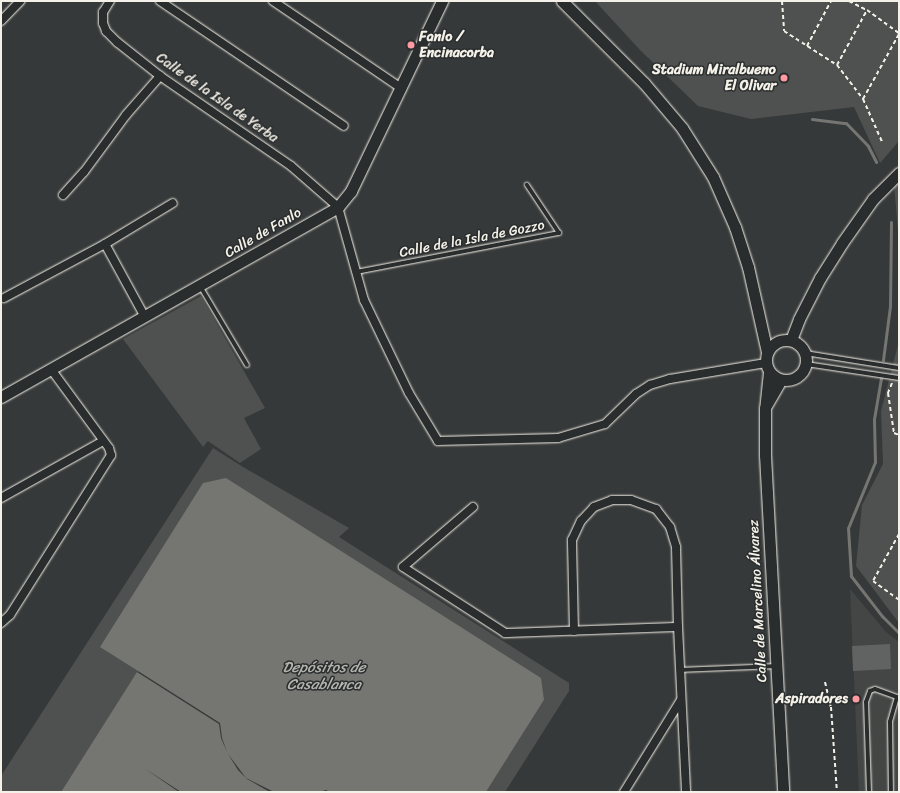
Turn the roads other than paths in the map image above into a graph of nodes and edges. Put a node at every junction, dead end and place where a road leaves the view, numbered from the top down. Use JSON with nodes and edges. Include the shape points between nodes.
{"nodes":[{"id":1,"x":20,"y":1,"type":"edge"},
{"id":2,"x":110,"y":1,"type":"edge"},
{"id":3,"x":160,"y":1,"type":"edge"},
{"id":4,"x":273,"y":1,"type":"edge"},
{"id":5,"x":442,"y":1,"type":"edge"},
{"id":6,"x":562,"y":1,"type":"edge"},
{"id":7,"x":1,"y":21,"type":"edge"},
{"id":8,"x":160,"y":76,"type":"junction"},
{"id":9,"x":401,"y":88,"type":"junction"},
{"id":10,"x":344,"y":126,"type":"dead end"},
{"id":11,"x":899,"y":173,"type":"edge"},
{"id":12,"x":527,"y":185,"type":"dead end"},
{"id":13,"x":62,"y":195,"type":"dead end"},
{"id":14,"x":173,"y":203,"type":"dead end"},
{"id":15,"x":338,"y":207,"type":"junction"},
{"id":16,"x":105,"y":244,"type":"junction"},
{"id":17,"x":356,"y":272,"type":"junction"},
{"id":18,"x":200,"y":286,"type":"junction"},
{"id":19,"x":4,"y":298,"type":"dead end"},
{"id":20,"x":145,"y":317,"type":"junction"},
{"id":21,"x":762,"y":332,"type":"junction"},
{"id":22,"x":791,"y":340,"type":"junction"},
{"id":23,"x":777,"y":342,"type":"junction"},
{"id":24,"x":805,"y":353,"type":"junction"},
{"id":25,"x":767,"y":362,"type":"junction"},
{"id":26,"x":247,"y":364,"type":"dead end"},
{"id":27,"x":806,"y":364,"type":"junction"},
{"id":28,"x":899,"y":368,"type":"edge"},
{"id":29,"x":51,"y":369,"type":"junction"},
{"id":30,"x":899,"y":378,"type":"edge"},
{"id":31,"x":781,"y":380,"type":"junction"},
{"id":32,"x":1,"y":397,"type":"edge"},
{"id":33,"x":766,"y":408,"type":"junction"},
{"id":34,"x":103,"y":441,"type":"junction"},
{"id":35,"x":1,"y":498,"type":"edge"},
{"id":36,"x":473,"y":507,"type":"dead end"},
{"id":37,"x":1,"y":623,"type":"edge"},
{"id":38,"x":678,"y":627,"type":"junction"},
{"id":39,"x":574,"y":630,"type":"junction"},
{"id":40,"x":776,"y":666,"type":"junction"},
{"id":41,"x":680,"y":670,"type":"junction"},
{"id":42,"x":681,"y":700,"type":"junction"},
{"id":43,"x":624,"y":792,"type":"edge"},
{"id":44,"x":686,"y":792,"type":"edge"},
{"id":45,"x":783,"y":792,"type":"edge"},
{"id":46,"x":869,"y":792,"type":"edge"},
{"id":47,"x":891,"y":792,"type":"edge"}],
"edges":[{"from":1,"to":7,"type":"street"},
{"from":2,"to":8,"type":"street","name":"Calle de la Isla de Yerba","via":[[104,8],[102,17],[106,30]]},
{"from":3,"to":10,"type":"street"},
{"from":4,"to":9,"type":"street"},
{"from":5,"to":9,"type":"street","name":"Calle de Fanlo"},
{"from":6,"to":21,"type":"street","name":"Calle de Marcelino Álvarez","via":[[644,83],[682,128],[713,177],[735,227],[748,267]]},
{"from":8,"to":13,"type":"street","via":[[126,115],[84,172]]},
{"from":8,"to":15,"type":"street","name":"Calle de la Isla de Yerba","via":[[274,153]]},
{"from":9,"to":15,"type":"street","name":"Calle de Fanlo","via":[[351,191]]},
{"from":11,"to":22,"type":"street","via":[[873,199],[842,243],[820,278]]},
{"from":12,"to":17,"type":"lane","name":"Calle de la Isla de Gozzo","via":[[559,233]]},
{"from":14,"to":16,"type":"street"},
{"from":15,"to":17,"type":"street"},
{"from":15,"to":18,"type":"street","name":"Calle de Fanlo"},
{"from":16,"to":19,"type":"street"},
{"from":16,"to":20,"type":"street"},
{"from":17,"to":25,"type":"street","via":[[364,300],[384,345],[409,394],[438,441],[558,438],[604,424],[636,394],[650,385],[670,379]]},
{"from":18,"to":20,"type":"street","name":"Calle de Fanlo"},
{"from":18,"to":26,"type":"lane"},
{"from":20,"to":29,"type":"street","name":"Calle de Fanlo"},
{"from":21,"to":23,"type":"street"},
{"from":21,"to":25,"type":"street","name":"Calle de Marcelino Álvarez"},
{"from":22,"to":23,"type":"street"},
{"from":22,"to":24,"type":"street","via":[[802,347]]},
{"from":23,"to":25,"type":"street"},
{"from":24,"to":27,"type":"street"},
{"from":24,"to":28,"type":"lane"},
{"from":25,"to":31,"type":"street"},
{"from":25,"to":33,"type":"street","name":"Calle de Marcelino Álvarez"},
{"from":27,"to":30,"type":"lane"},
{"from":27,"to":31,"type":"street","via":[[805,370],[797,378]]},
{"from":29,"to":32,"type":"street","name":"Calle de Fanlo"},
{"from":29,"to":34,"type":"street"},
{"from":31,"to":33,"type":"street","name":"Calle de Marcelino Álvarez"},
{"from":33,"to":40,"type":"street","name":"Calle de Marcelino Álvarez","via":[[765,455]]},
{"from":34,"to":35,"type":"street"},
{"from":34,"to":37,"type":"street","via":[[111,452],[108,463],[10,615]]},
{"from":36,"to":39,"type":"street","via":[[403,567],[505,633]]},
{"from":38,"to":39,"type":"street"},
{"from":38,"to":39,"type":"street","via":[[676,547],[670,527],[656,509],[631,500],[612,500],[594,507],[581,521],[572,540]]},
{"from":38,"to":41,"type":"street"},
{"from":40,"to":41,"type":"lane"},
{"from":40,"to":45,"type":"street","name":"Calle de Marcelino Álvarez"},
{"from":41,"to":42,"type":"street"},
{"from":42,"to":43,"type":"street"},
{"from":42,"to":44,"type":"street"},
{"from":46,"to":47,"type":"lane","via":[[866,702],[870,691],[875,689],[897,697],[890,722]]}]}
